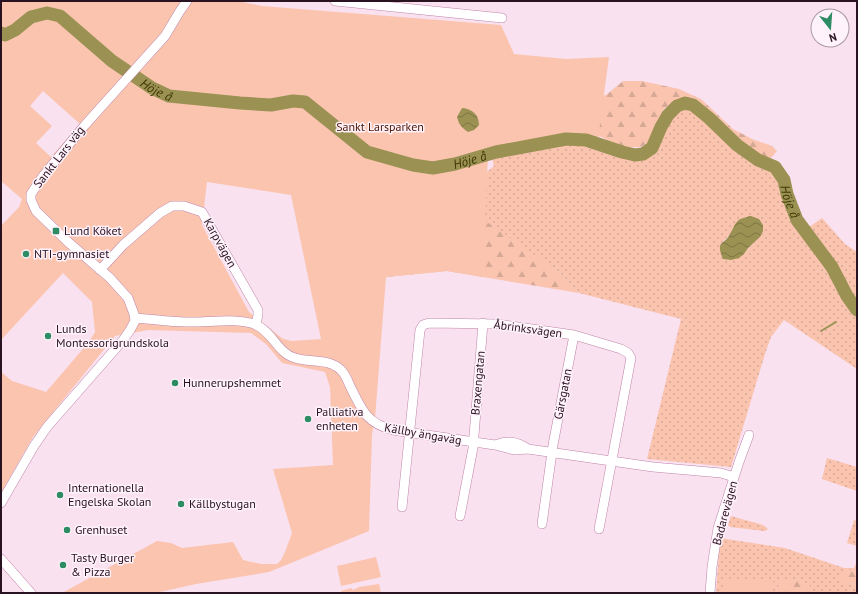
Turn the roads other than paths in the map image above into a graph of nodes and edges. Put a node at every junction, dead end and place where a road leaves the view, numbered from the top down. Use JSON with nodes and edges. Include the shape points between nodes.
{"nodes":[{"id":1,"x":187,"y":1,"type":"edge"},
{"id":2,"x":335,"y":1,"type":"edge"},
{"id":3,"x":502,"y":18,"type":"dead end"},
{"id":4,"x":100,"y":270,"type":"junction"},
{"id":5,"x":135,"y":318,"type":"junction"},
{"id":6,"x":483,"y":323,"type":"junction"},
{"id":7,"x":256,"y":324,"type":"junction"},
{"id":8,"x":574,"y":335,"type":"junction"},
{"id":9,"x":410,"y":433,"type":"junction"},
{"id":10,"x":749,"y":435,"type":"dead end"},
{"id":11,"x":473,"y":442,"type":"junction"},
{"id":12,"x":552,"y":452,"type":"junction"},
{"id":13,"x":612,"y":461,"type":"junction"},
{"id":14,"x":734,"y":477,"type":"junction"},
{"id":15,"x":1,"y":503,"type":"edge"},
{"id":16,"x":402,"y":507,"type":"dead end"},
{"id":17,"x":460,"y":516,"type":"dead end"},
{"id":18,"x":542,"y":524,"type":"dead end"},
{"id":19,"x":599,"y":529,"type":"dead end"},
{"id":20,"x":1,"y":559,"type":"edge"},
{"id":21,"x":31,"y":593,"type":"edge"},
{"id":22,"x":710,"y":593,"type":"edge"}],
"edges":[{"from":1,"to":4,"type":"street","name":"Sankt Lars väg","via":[[165,36],[84,125],[34,188],[31,200],[36,211]]},
{"from":2,"to":3,"type":"street"},
{"from":4,"to":5,"type":"street","name":"Sankt Lars väg","via":[[128,298]]},
{"from":4,"to":7,"type":"street","name":"Karpvägen","via":[[123,245],[160,213],[172,206],[194,209],[202,212],[258,310]]},
{"from":5,"to":7,"type":"street"},
{"from":5,"to":15,"type":"street","via":[[124,339],[47,427]]},
{"from":6,"to":8,"type":"street","name":"Åbrinksvägen"},
{"from":6,"to":9,"type":"street","name":"Åbrinksvägen","via":[[422,325]]},
{"from":6,"to":11,"type":"street","name":"Braxengatan"},
{"from":7,"to":9,"type":"street","name":"Källby ängaväg","via":[[285,354],[295,359],[326,362],[341,370],[362,409],[374,423],[387,429]]},
{"from":8,"to":12,"type":"street","name":"Gärsgatan"},
{"from":8,"to":13,"type":"street","name":"Åbrinksvägen","via":[[621,349],[631,358]]},
{"from":9,"to":11,"type":"street","name":"Källby ängaväg"},
{"from":9,"to":16,"type":"street"},
{"from":10,"to":14,"type":"street","name":"Badarevägen"},
{"from":11,"to":12,"type":"street","name":"Källby ängaväg","via":[[514,450]]},
{"from":11,"to":17,"type":"street","name":"Braxengatan"},
{"from":12,"to":13,"type":"street","name":"Källby ängaväg"},
{"from":12,"to":18,"type":"street","name":"Gärsgatan"},
{"from":13,"to":14,"type":"street","name":"Källby ängaväg","via":[[721,473]]},
{"from":13,"to":19,"type":"street"},
{"from":14,"to":22,"type":"street","name":"Badarevägen","via":[[718,528]]},
{"from":20,"to":21,"type":"street"}]}
